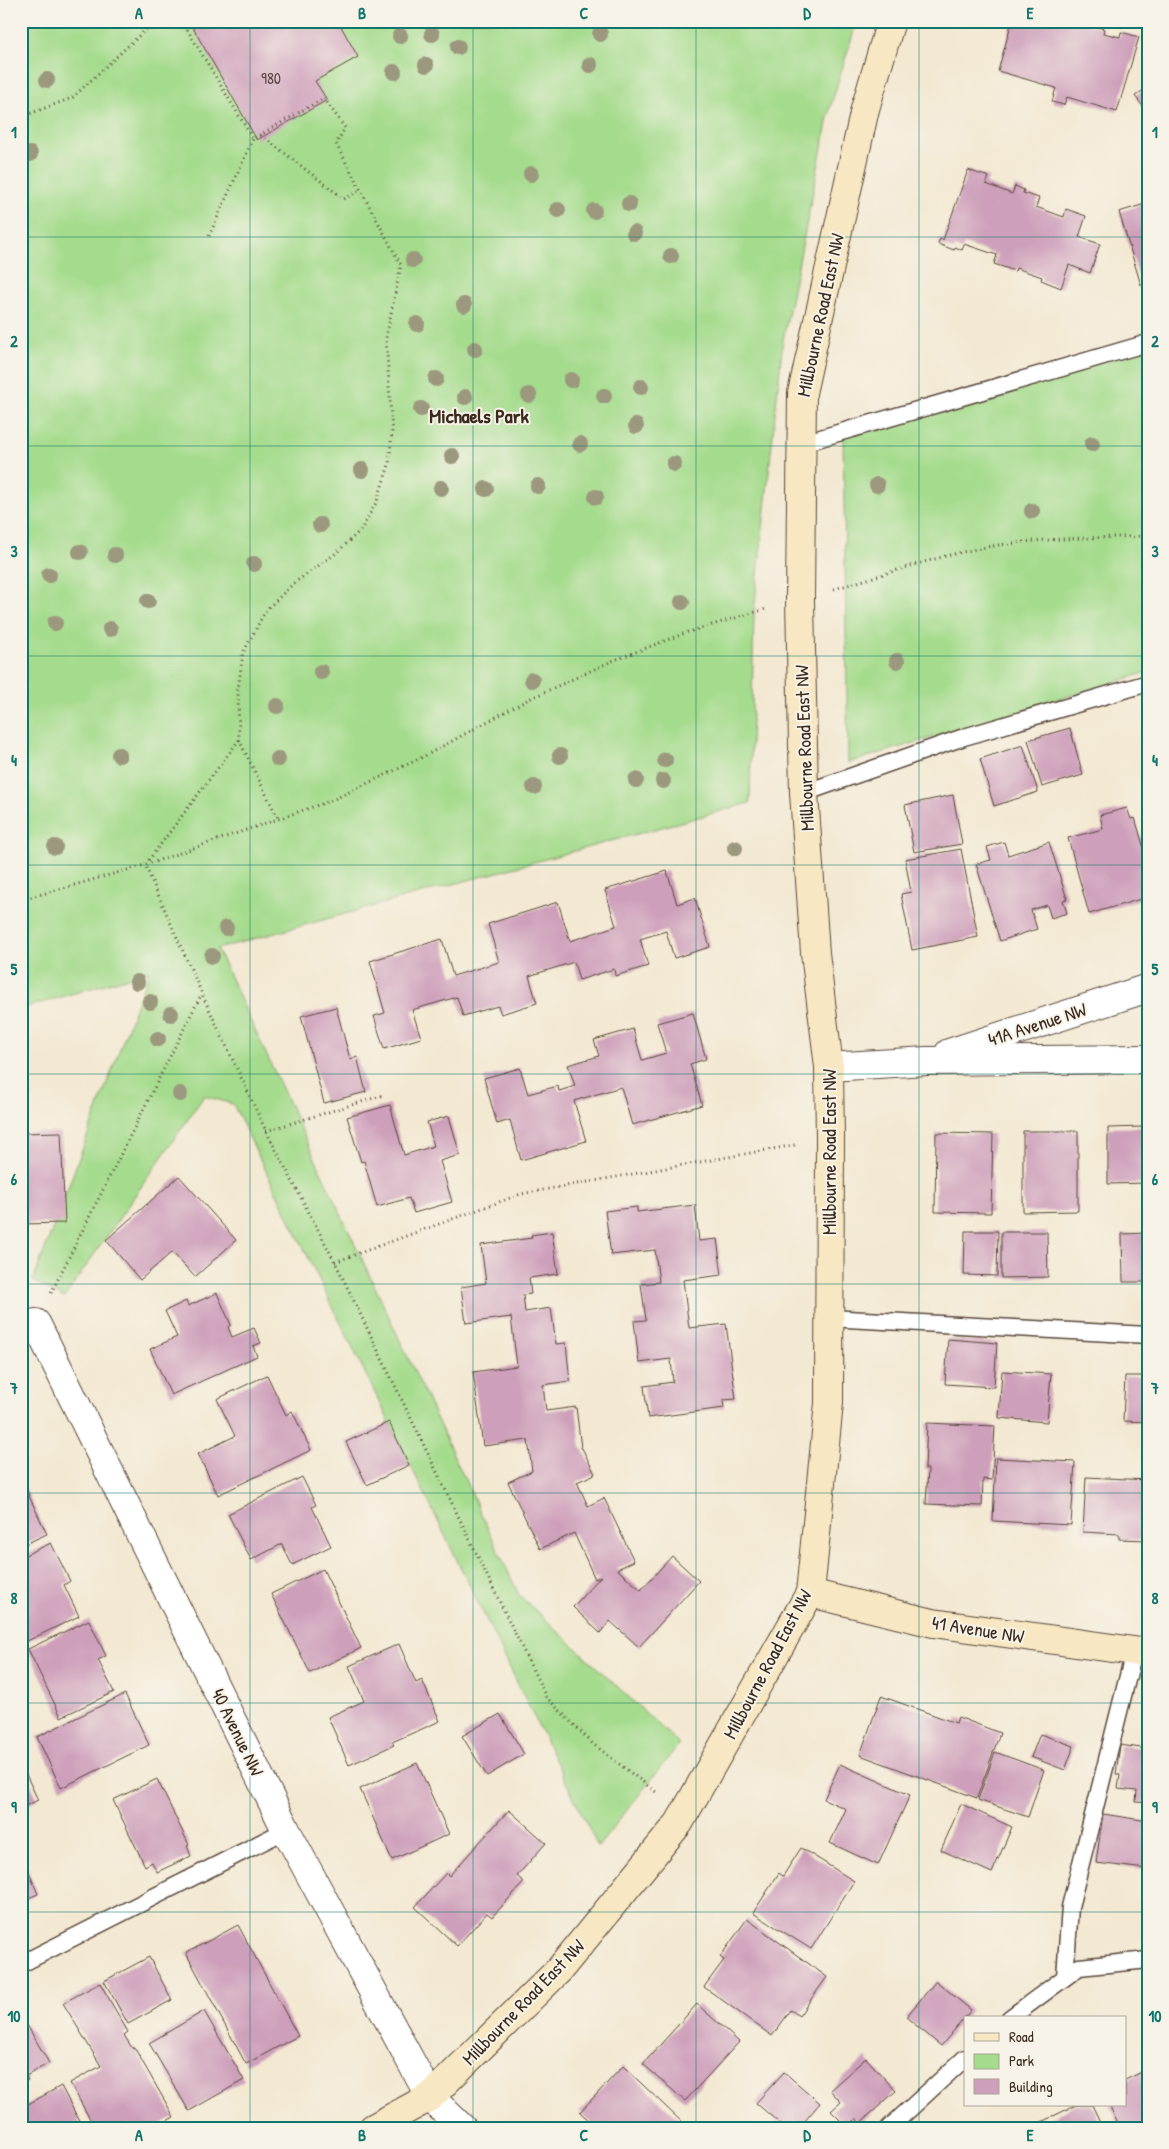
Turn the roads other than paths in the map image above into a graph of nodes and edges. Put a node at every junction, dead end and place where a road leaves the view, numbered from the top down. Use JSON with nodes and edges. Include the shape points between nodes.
{"nodes":[{"id":1,"x":891,"y":21,"type":"edge"},
{"id":2,"x":1148,"y":343,"type":"edge"},
{"id":3,"x":800,"y":444,"type":"junction"},
{"id":4,"x":1148,"y":683,"type":"edge"},
{"id":5,"x":804,"y":793,"type":"junction"},
{"id":6,"x":1148,"y":988,"type":"edge"},
{"id":7,"x":1148,"y":1059,"type":"edge"},
{"id":8,"x":926,"y":1061,"type":"junction"},
{"id":9,"x":829,"y":1067,"type":"junction"},
{"id":10,"x":828,"y":1318,"type":"junction"},
{"id":11,"x":29,"y":1324,"type":"edge"},
{"id":12,"x":1148,"y":1335,"type":"edge"},
{"id":13,"x":810,"y":1593,"type":"junction"},
{"id":14,"x":1141,"y":1652,"type":"edge"},
{"id":15,"x":286,"y":1830,"type":"junction"},
{"id":16,"x":1148,"y":1960,"type":"edge"},
{"id":17,"x":21,"y":1964,"type":"edge"},
{"id":18,"x":1065,"y":1977,"type":"junction"},
{"id":19,"x":1013,"y":2016,"type":"edge"},
{"id":20,"x":964,"y":2059,"type":"edge"},
{"id":21,"x":430,"y":2097,"type":"junction"},
{"id":22,"x":374,"y":2128,"type":"edge"},
{"id":23,"x":462,"y":2128,"type":"edge"},
{"id":24,"x":889,"y":2128,"type":"edge"}],
"edges":[{"from":1,"to":3,"type":"street","name":"Millbourne Road East NW","via":[[865,109],[802,393]]},
{"from":2,"to":3,"type":"lane"},
{"from":3,"to":5,"type":"street","name":"Millbourne Road East NW"},
{"from":4,"to":5,"type":"lane","via":[[964,737]]},
{"from":5,"to":9,"type":"street","name":"Millbourne Road East NW","via":[[815,953]]},
{"from":6,"to":8,"type":"street","name":"41A Avenue NW"},
{"from":7,"to":8,"type":"street","name":"41A Avenue NW"},
{"from":8,"to":9,"type":"street","name":"41A Avenue NW"},
{"from":9,"to":10,"type":"street","name":"Millbourne Road East NW"},
{"from":10,"to":12,"type":"lane"},
{"from":10,"to":13,"type":"street","name":"Millbourne Road East NW","via":[[829,1403]]},
{"from":11,"to":15,"type":"street","name":"40 Avenue NW"},
{"from":13,"to":14,"type":"street","name":"41 Avenue NW","via":[[933,1623]]},
{"from":13,"to":21,"type":"street","name":"Millbourne Road East NW","via":[[679,1823],[559,1970]]},
{"from":14,"to":18,"type":"lane","via":[[1070,1907]]},
{"from":15,"to":17,"type":"lane"},
{"from":15,"to":21,"type":"street","name":"40 Avenue NW"},
{"from":16,"to":18,"type":"lane","via":[[1079,1967]]},
{"from":18,"to":19,"type":"lane"},
{"from":20,"to":24,"type":"lane"},
{"from":21,"to":22,"type":"street","name":"Millbourne Road East NW"},
{"from":21,"to":23,"type":"street","name":"40 Avenue NW"}]}
